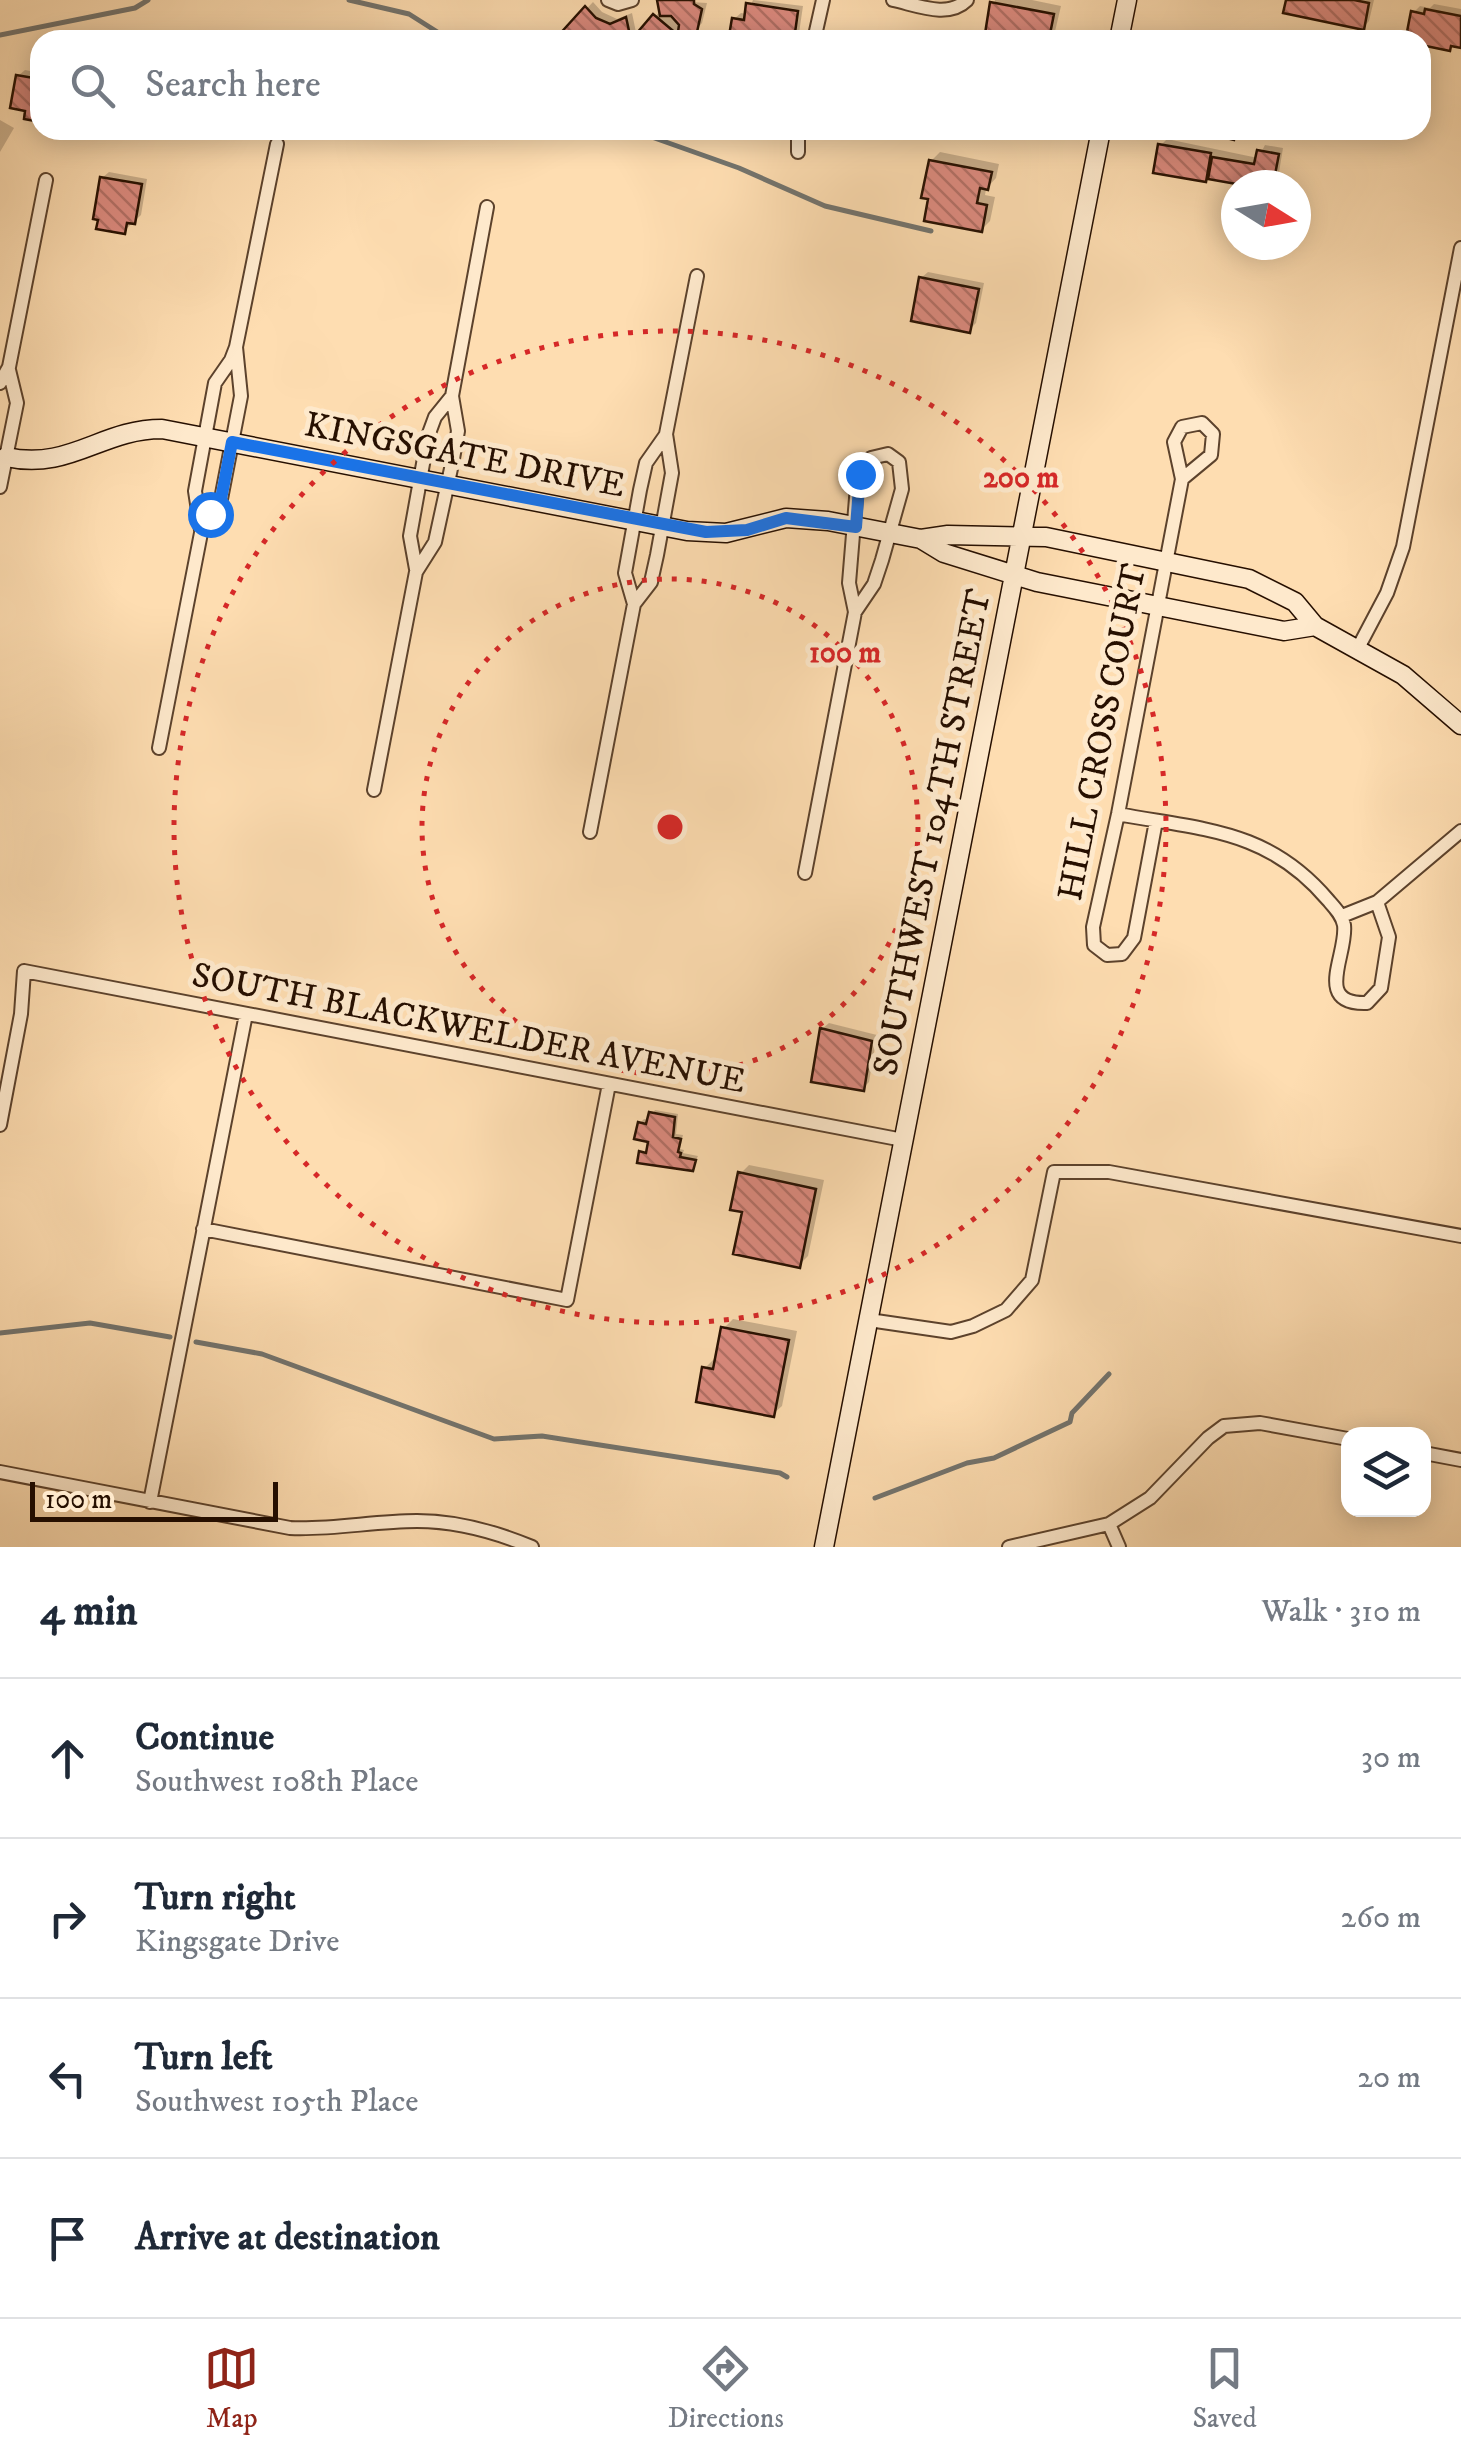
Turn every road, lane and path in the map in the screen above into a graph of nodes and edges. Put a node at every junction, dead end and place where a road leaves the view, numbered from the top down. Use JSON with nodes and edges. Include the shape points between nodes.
{"nodes":[{"id":1,"x":608,"y":0,"type":"edge"},
{"id":2,"x":632,"y":0,"type":"edge"},
{"id":3,"x":823,"y":0,"type":"edge"},
{"id":4,"x":893,"y":0,"type":"edge"},
{"id":5,"x":1127,"y":0,"type":"edge"},
{"id":6,"x":964,"y":4,"type":"edge"},
{"id":7,"x":816,"y":30,"type":"edge"},
{"id":8,"x":1121,"y":30,"type":"edge"},
{"id":9,"x":798,"y":140,"type":"edge"},
{"id":10,"x":1099,"y":140,"type":"edge"},
{"id":11,"x":277,"y":144,"type":"dead end"},
{"id":12,"x":798,"y":152,"type":"dead end"},
{"id":13,"x":46,"y":180,"type":"dead end"},
{"id":14,"x":487,"y":207,"type":"dead end"},
{"id":15,"x":1461,"y":248,"type":"edge"},
{"id":16,"x":696,"y":276,"type":"dead end"},
{"id":17,"x":236,"y":347,"type":"junction"},
{"id":18,"x":9,"y":368,"type":"junction"},
{"id":19,"x":0,"y":383,"type":"edge"},
{"id":20,"x":452,"y":396,"type":"junction"},
{"id":21,"x":666,"y":434,"type":"junction"},
{"id":22,"x":205,"y":436,"type":"junction"},
{"id":23,"x":232,"y":442,"type":"junction"},
{"id":24,"x":3,"y":456,"type":"edge"},
{"id":25,"x":420,"y":478,"type":"junction"},
{"id":26,"x":1182,"y":479,"type":"dead end"},
{"id":27,"x":448,"y":483,"type":"junction"},
{"id":28,"x":0,"y":487,"type":"edge"},
{"id":29,"x":635,"y":520,"type":"junction"},
{"id":30,"x":662,"y":525,"type":"junction"},
{"id":31,"x":856,"y":527,"type":"junction"},
{"id":32,"x":201,"y":533,"type":"junction"},
{"id":33,"x":890,"y":533,"type":"junction"},
{"id":34,"x":1022,"y":536,"type":"junction"},
{"id":35,"x":921,"y":539,"type":"junction"},
{"id":36,"x":1166,"y":561,"type":"junction"},
{"id":37,"x":416,"y":572,"type":"junction"},
{"id":38,"x":1014,"y":575,"type":"junction"},
{"id":39,"x":634,"y":604,"type":"junction"},
{"id":40,"x":1157,"y":606,"type":"junction"},
{"id":41,"x":855,"y":612,"type":"junction"},
{"id":42,"x":1315,"y":626,"type":"junction"},
{"id":43,"x":1358,"y":648,"type":"junction"},
{"id":44,"x":1461,"y":725,"type":"edge"},
{"id":45,"x":160,"y":748,"type":"dead end"},
{"id":46,"x":374,"y":790,"type":"dead end"},
{"id":47,"x":1118,"y":814,"type":"junction"},
{"id":48,"x":1156,"y":821,"type":"junction"},
{"id":49,"x":1461,"y":830,"type":"edge"},
{"id":50,"x":590,"y":832,"type":"dead end"},
{"id":51,"x":805,"y":873,"type":"dead end"},
{"id":52,"x":1377,"y":902,"type":"junction"},
{"id":53,"x":1342,"y":916,"type":"junction"},
{"id":54,"x":246,"y":1014,"type":"junction"},
{"id":55,"x":609,"y":1084,"type":"junction"},
{"id":56,"x":0,"y":1125,"type":"edge"},
{"id":57,"x":904,"y":1140,"type":"junction"},
{"id":58,"x":203,"y":1229,"type":"junction"},
{"id":59,"x":1461,"y":1236,"type":"edge"},
{"id":60,"x":868,"y":1320,"type":"junction"},
{"id":61,"x":1341,"y":1438,"type":"edge"},
{"id":62,"x":1431,"y":1454,"type":"edge"},
{"id":63,"x":1461,"y":1460,"type":"edge"},
{"id":64,"x":0,"y":1472,"type":"edge"},
{"id":65,"x":150,"y":1502,"type":"junction"},
{"id":66,"x":1110,"y":1524,"type":"junction"},
{"id":67,"x":532,"y":1547,"type":"edge"},
{"id":68,"x":824,"y":1547,"type":"edge"},
{"id":69,"x":1009,"y":1547,"type":"edge"},
{"id":70,"x":1119,"y":1547,"type":"edge"}],
"edges":[{"from":1,"to":2,"type":"street"},
{"from":3,"to":7,"type":"street"},
{"from":4,"to":6,"type":"street","via":[[939,10]]},
{"from":5,"to":8,"type":"street"},
{"from":9,"to":12,"type":"street"},
{"from":10,"to":34,"type":"street","name":"SOUTHWEST 104TH STREET"},
{"from":11,"to":17,"type":"street"},
{"from":13,"to":18,"type":"street"},
{"from":14,"to":20,"type":"street"},
{"from":15,"to":43,"type":"street","via":[[1403,547]]},
{"from":16,"to":21,"type":"street"},
{"from":17,"to":22,"type":"street","via":[[215,383]]},
{"from":17,"to":23,"type":"street","via":[[242,386]]},
{"from":18,"to":19,"type":"street"},
{"from":18,"to":24,"type":"street","via":[[17,396]]},
{"from":20,"to":25,"type":"street","via":[[431,425]]},
{"from":20,"to":27,"type":"street","via":[[458,431]]},
{"from":21,"to":29,"type":"street","via":[[646,463]]},
{"from":21,"to":30,"type":"street","via":[[672,472]]},
{"from":22,"to":23,"type":"street","name":"KINGSGATE DRIVE"},
{"from":22,"to":24,"type":"street","name":"KINGSGATE DRIVE","via":[[148,429],[61,459]]},
{"from":22,"to":32,"type":"street","via":[[196,492]]},
{"from":23,"to":25,"type":"street","name":"KINGSGATE DRIVE"},
{"from":23,"to":32,"type":"street","via":[[221,499]]},
{"from":24,"to":28,"type":"street"},
{"from":25,"to":27,"type":"street","name":"KINGSGATE DRIVE"},
{"from":25,"to":37,"type":"street","via":[[410,536]]},
{"from":26,"to":36,"type":"street","name":"HILL CROSS COURT"},
{"from":27,"to":29,"type":"street","name":"KINGSGATE DRIVE"},
{"from":27,"to":37,"type":"street","via":[[435,542]]},
{"from":29,"to":30,"type":"street","name":"KINGSGATE DRIVE"},
{"from":29,"to":39,"type":"street","via":[[625,573]]},
{"from":30,"to":31,"type":"street","name":"KINGSGATE DRIVE","via":[[726,533],[797,518]]},
{"from":30,"to":39,"type":"street","via":[[651,582]]},
{"from":31,"to":33,"type":"street","name":"KINGSGATE DRIVE"},
{"from":31,"to":33,"type":"street","via":[[860,474],[870,458],[888,454],[899,462],[903,479]]},
{"from":31,"to":41,"type":"street","via":[[850,583]]},
{"from":32,"to":45,"type":"street"},
{"from":33,"to":35,"type":"street","name":"KINGSGATE DRIVE"},
{"from":33,"to":41,"type":"street","via":[[874,584]]},
{"from":34,"to":35,"type":"street","name":"KINGSGATE DRIVE"},
{"from":34,"to":36,"type":"street","name":"KINGSGATE DRIVE"},
{"from":34,"to":38,"type":"street","name":"SOUTHWEST 104TH STREET"},
{"from":35,"to":38,"type":"street","name":"KINGSGATE DRIVE"},
{"from":36,"to":40,"type":"street","name":"HILL CROSS COURT"},
{"from":36,"to":42,"type":"street","name":"KINGSGATE DRIVE","via":[[1272,588]]},
{"from":37,"to":46,"type":"street"},
{"from":38,"to":40,"type":"street","name":"KINGSGATE DRIVE"},
{"from":38,"to":57,"type":"street","name":"SOUTHWEST 104TH STREET"},
{"from":39,"to":50,"type":"street"},
{"from":40,"to":42,"type":"street","name":"KINGSGATE DRIVE","via":[[1284,631]]},
{"from":40,"to":47,"type":"street","name":"HILL CROSS COURT"},
{"from":41,"to":51,"type":"street"},
{"from":42,"to":43,"type":"street","name":"KINGSGATE DRIVE"},
{"from":43,"to":44,"type":"street","name":"KINGSGATE DRIVE","via":[[1404,675]]},
{"from":47,"to":48,"type":"street"},
{"from":47,"to":48,"type":"street","name":"HILL CROSS COURT","via":[[1092,937],[1107,956],[1122,954],[1134,938]]},
{"from":48,"to":53,"type":"street","via":[[1277,852]]},
{"from":49,"to":52,"type":"street"},
{"from":52,"to":53,"type":"street"},
{"from":52,"to":53,"type":"street","via":[[1390,936],[1380,988],[1367,1004],[1350,1003],[1337,990]]},
{"from":54,"to":55,"type":"street","name":"SOUTH BLACKWELDER AVENUE"},
{"from":54,"to":56,"type":"street","name":"SOUTH BLACKWELDER AVENUE","via":[[24,971]]},
{"from":54,"to":58,"type":"street"},
{"from":55,"to":57,"type":"street","name":"SOUTH BLACKWELDER AVENUE"},
{"from":55,"to":58,"type":"street","via":[[567,1300]]},
{"from":57,"to":60,"type":"street","name":"SOUTHWEST 104TH STREET"},
{"from":58,"to":65,"type":"street"},
{"from":59,"to":60,"type":"street","via":[[1109,1172],[1054,1172],[1032,1280],[1006,1310],[951,1332]]},
{"from":60,"to":68,"type":"street","name":"SOUTHWEST 104TH STREET"},
{"from":61,"to":66,"type":"street","via":[[1260,1423],[1224,1426],[1150,1498]]},
{"from":62,"to":63,"type":"street"},
{"from":64,"to":65,"type":"street"},
{"from":65,"to":67,"type":"street","via":[[290,1528],[440,1523]]},
{"from":66,"to":69,"type":"street"},
{"from":66,"to":70,"type":"street"}]}
